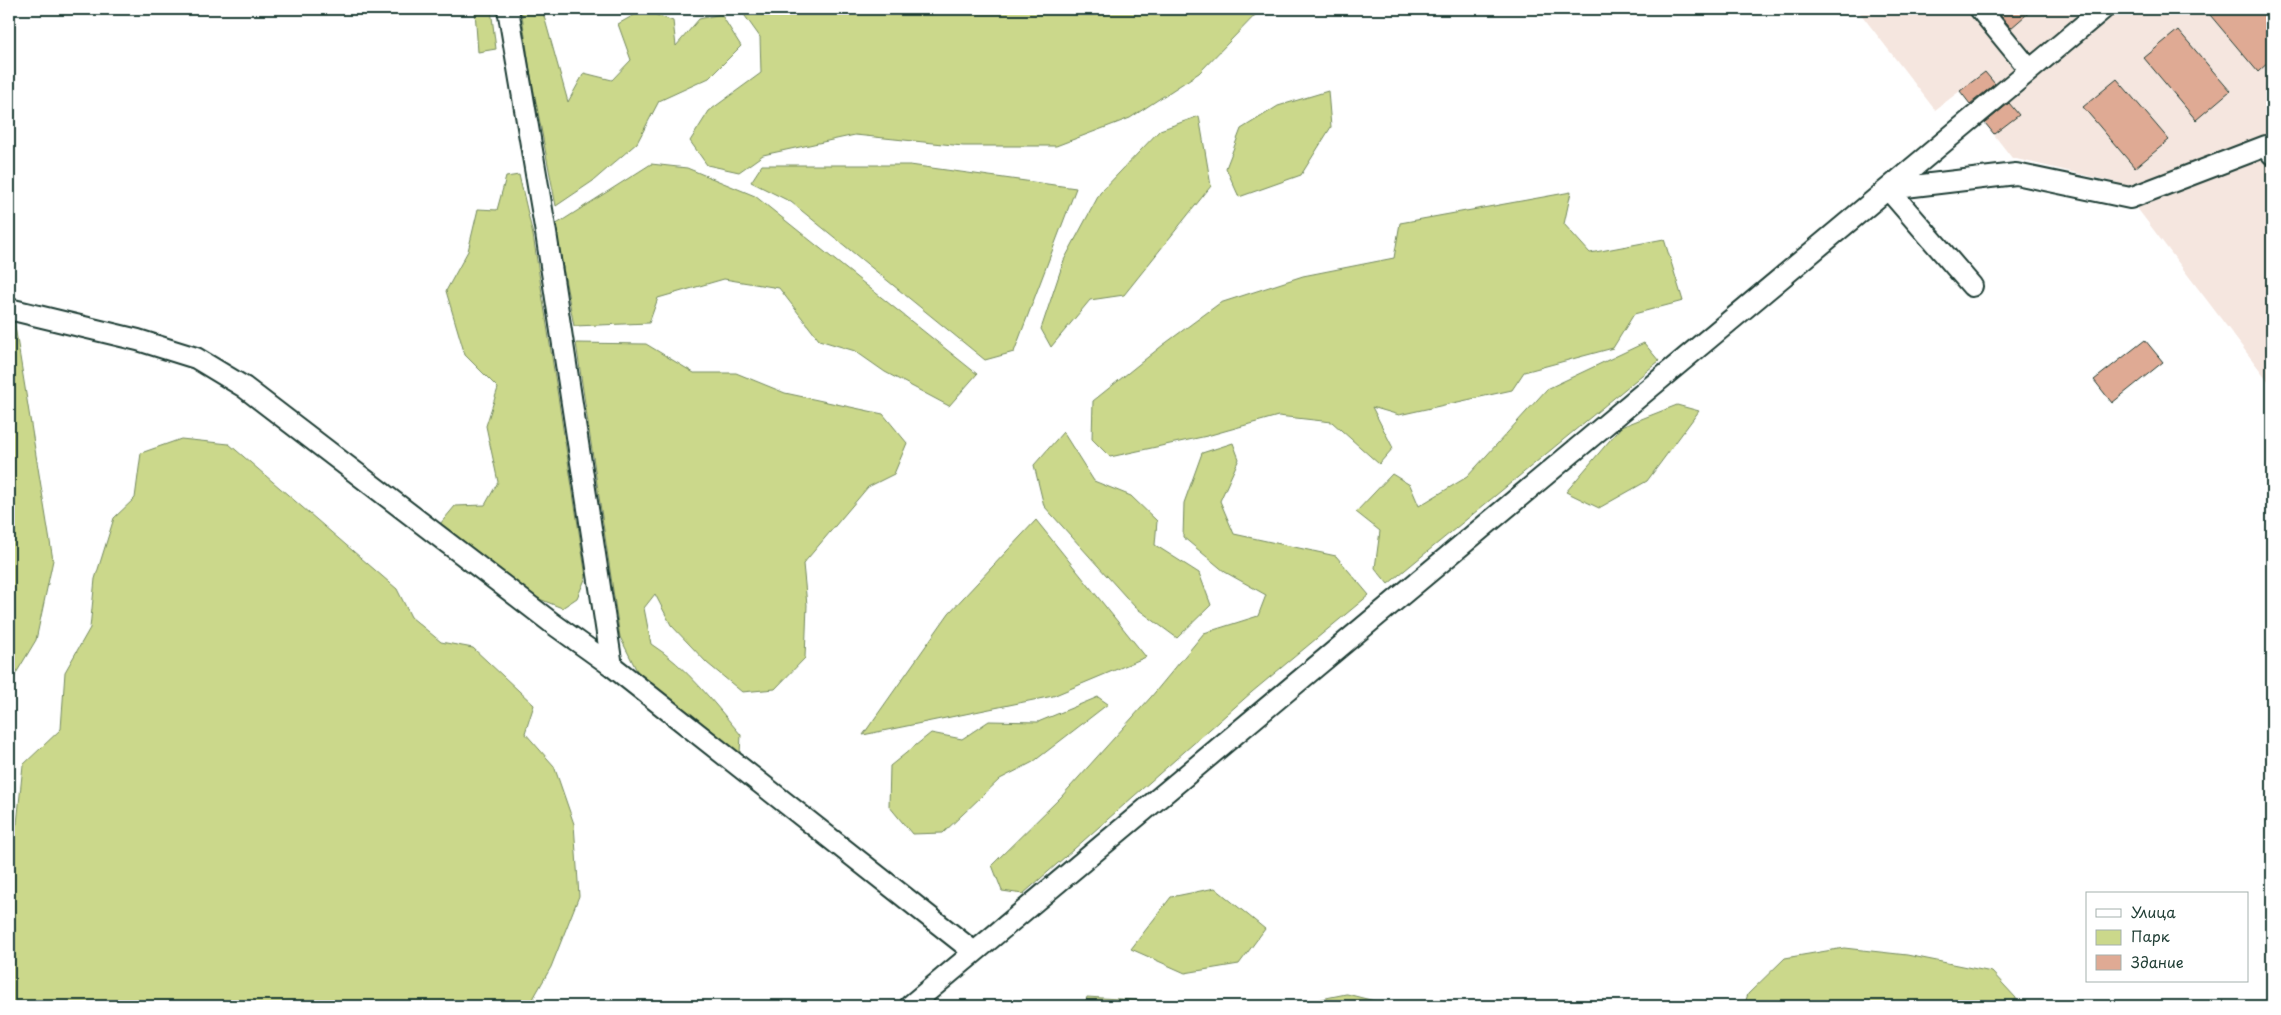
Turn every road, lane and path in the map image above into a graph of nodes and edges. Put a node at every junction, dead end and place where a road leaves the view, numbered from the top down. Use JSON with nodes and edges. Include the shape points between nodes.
{"nodes":[{"id":1,"x":508,"y":9,"type":"edge"},
{"id":2,"x":1980,"y":9,"type":"edge"},
{"id":3,"x":2103,"y":9,"type":"edge"},
{"id":4,"x":2030,"y":70,"type":"junction"},
{"id":5,"x":2272,"y":154,"type":"edge"},
{"id":6,"x":1888,"y":189,"type":"junction"},
{"id":7,"x":1972,"y":286,"type":"dead end"},
{"id":8,"x":9,"y":309,"type":"edge"},
{"id":9,"x":612,"y":666,"type":"junction"},
{"id":10,"x":974,"y":952,"type":"junction"},
{"id":11,"x":910,"y":1006,"type":"edge"}],
"edges":[{"from":1,"to":9,"type":"street","via":[[546,232]]},
{"from":2,"to":4,"type":"street"},
{"from":3,"to":4,"type":"street"},
{"from":4,"to":6,"type":"street"},
{"from":5,"to":6,"type":"street","via":[[2266,146],[2130,198],[2016,174]]},
{"from":6,"to":7,"type":"street"},
{"from":6,"to":10,"type":"street"},
{"from":8,"to":9,"type":"street","via":[[138,340],[204,362],[244,387]]},
{"from":9,"to":10,"type":"street"},
{"from":10,"to":11,"type":"street"}]}
